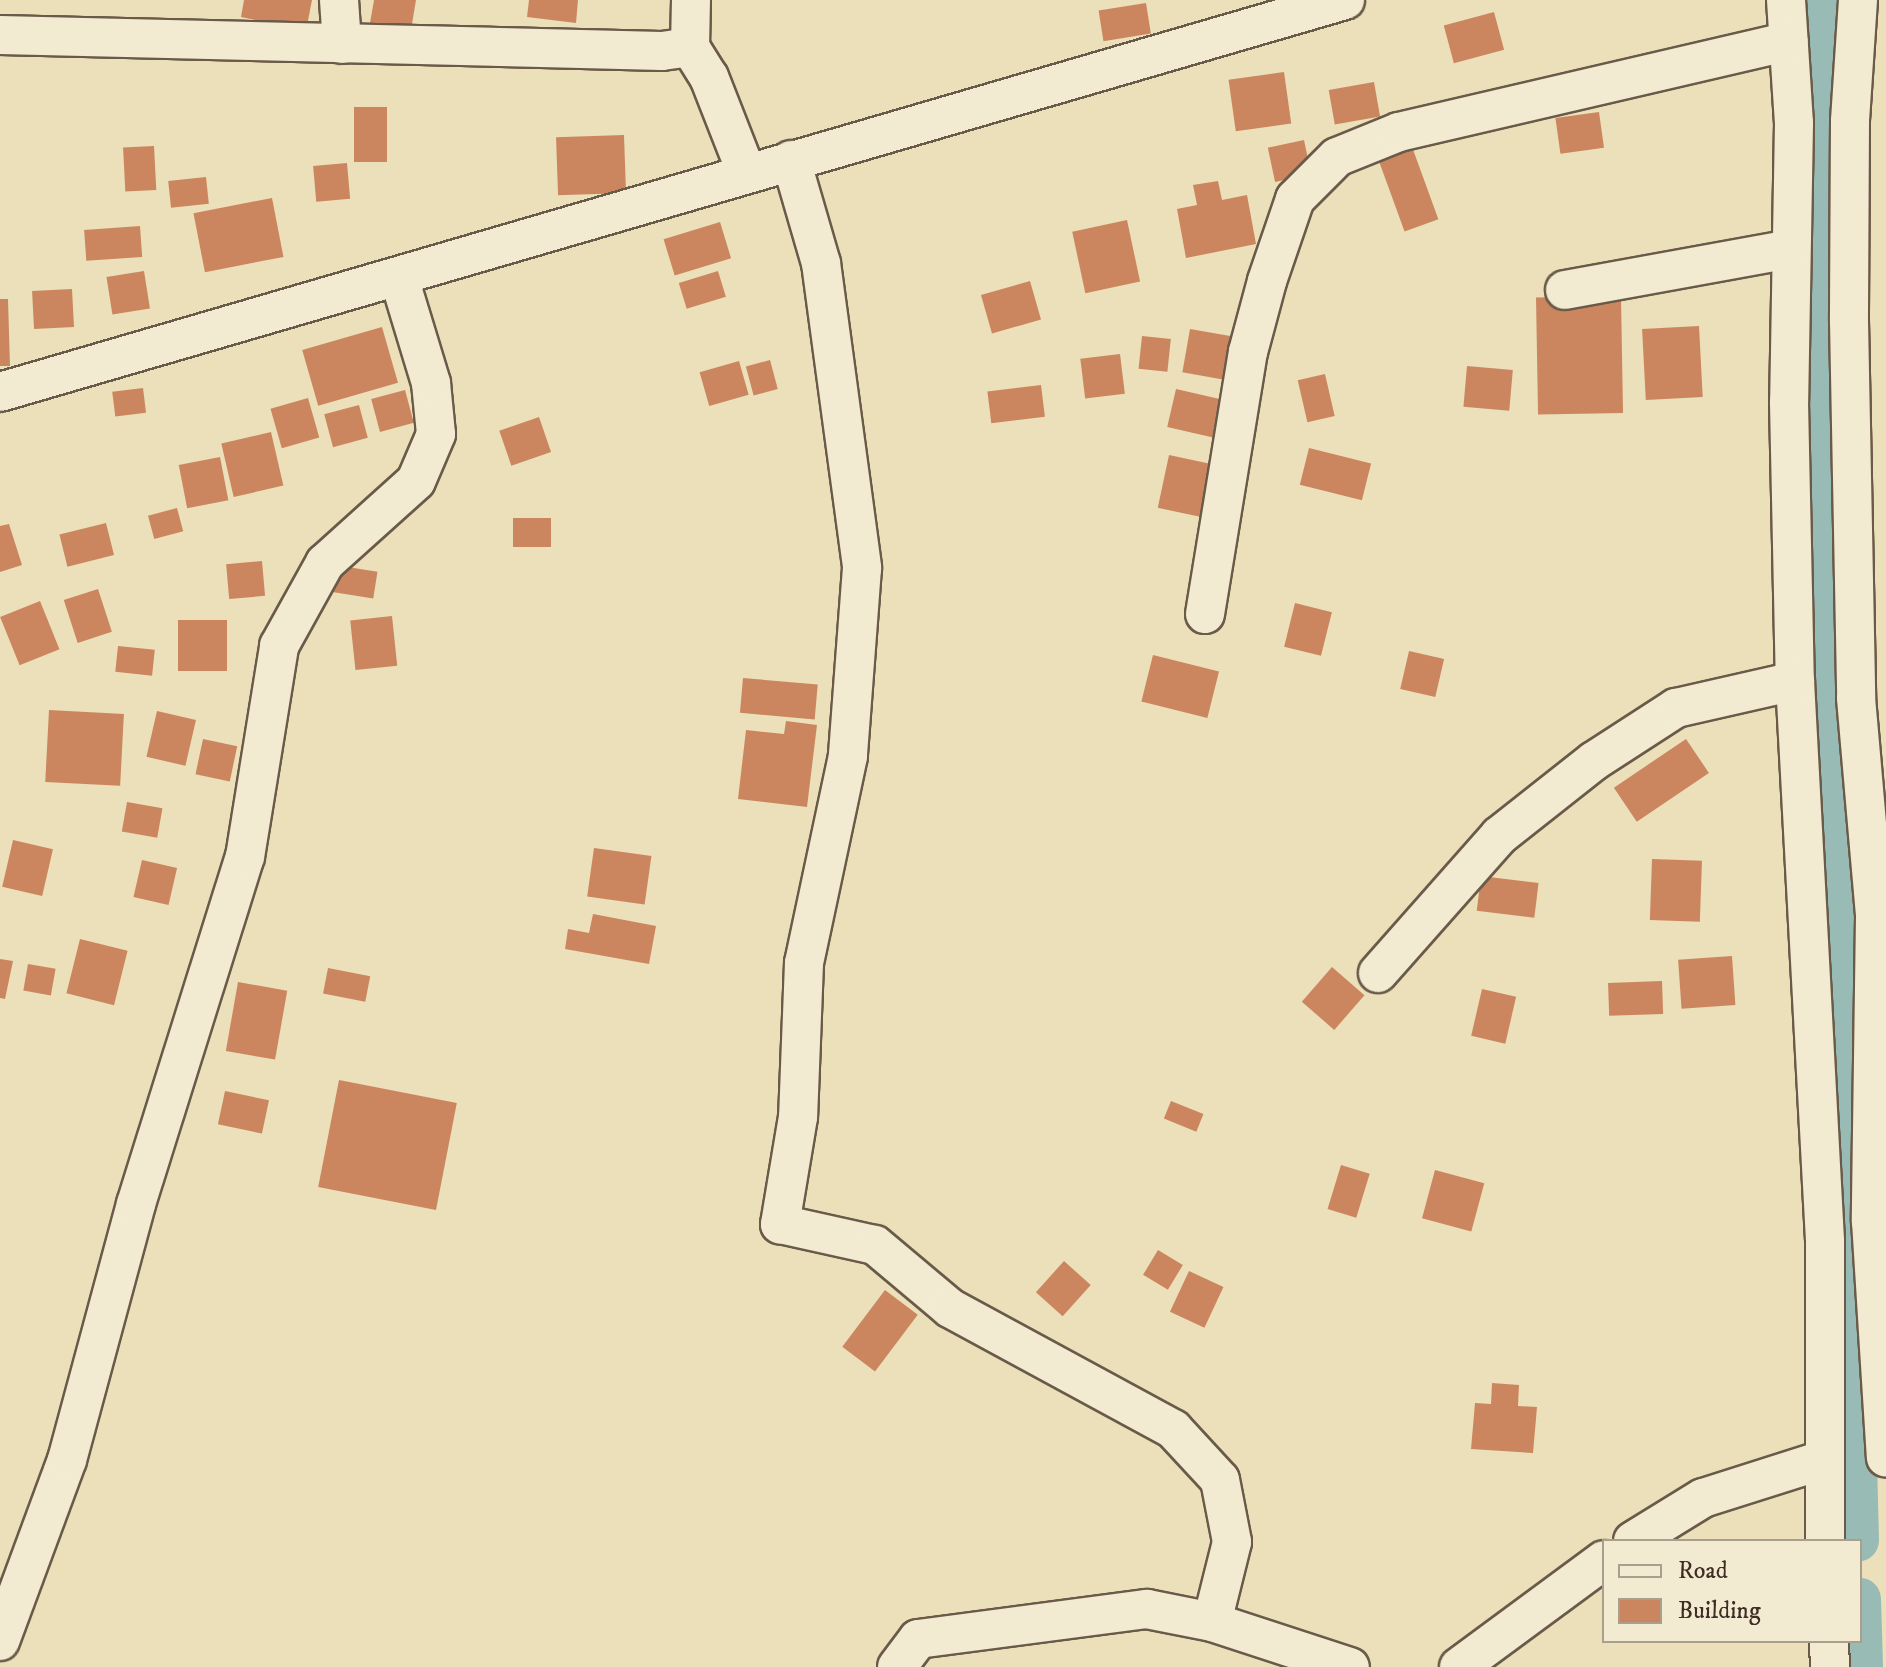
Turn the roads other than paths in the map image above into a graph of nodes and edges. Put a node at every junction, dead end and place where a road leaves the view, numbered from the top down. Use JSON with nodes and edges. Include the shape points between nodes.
{"nodes":[{"id":1,"x":339,"y":0,"type":"edge"},
{"id":2,"x":691,"y":0,"type":"edge"},
{"id":3,"x":1345,"y":0,"type":"edge"},
{"id":4,"x":1786,"y":0,"type":"edge"},
{"id":5,"x":1858,"y":0,"type":"edge"},
{"id":6,"x":0,"y":35,"type":"edge"},
{"id":7,"x":1789,"y":41,"type":"junction"},
{"id":8,"x":342,"y":44,"type":"junction"},
{"id":9,"x":690,"y":47,"type":"junction"},
{"id":10,"x":791,"y":160,"type":"junction"},
{"id":11,"x":747,"y":174,"type":"junction"},
{"id":12,"x":1765,"y":252,"type":"junction"},
{"id":13,"x":399,"y":278,"type":"junction"},
{"id":14,"x":1565,"y":290,"type":"dead end"},
{"id":15,"x":0,"y":392,"type":"edge"},
{"id":16,"x":1205,"y":614,"type":"dead end"},
{"id":17,"x":1795,"y":681,"type":"junction"},
{"id":18,"x":1378,"y":973,"type":"dead end"},
{"id":19,"x":1880,"y":984,"type":"edge"},
{"id":20,"x":1886,"y":1458,"type":"edge"},
{"id":21,"x":1823,"y":1460,"type":"junction"},
{"id":22,"x":1636,"y":1539,"type":"edge"},
{"id":23,"x":1825,"y":1539,"type":"edge"},
{"id":24,"x":1602,"y":1561,"type":"edge"},
{"id":25,"x":1212,"y":1622,"type":"junction"},
{"id":26,"x":0,"y":1641,"type":"edge"},
{"id":27,"x":1829,"y":1643,"type":"edge"},
{"id":28,"x":897,"y":1667,"type":"edge"},
{"id":29,"x":1350,"y":1667,"type":"edge"},
{"id":30,"x":1459,"y":1667,"type":"edge"},
{"id":31,"x":1830,"y":1667,"type":"edge"}],
"edges":[{"from":1,"to":8,"type":"street"},
{"from":2,"to":9,"type":"street"},
{"from":3,"to":10,"type":"street"},
{"from":4,"to":7,"type":"street"},
{"from":5,"to":19,"type":"street","via":[[1850,121],[1856,698]]},
{"from":6,"to":8,"type":"street"},
{"from":7,"to":12,"type":"street","via":[[1793,171]]},
{"from":7,"to":16,"type":"street","via":[[1399,132],[1337,157],[1295,199],[1267,281],[1248,352]]},
{"from":8,"to":9,"type":"street","via":[[662,51]]},
{"from":9,"to":11,"type":"street","via":[[709,77]]},
{"from":10,"to":11,"type":"street"},
{"from":10,"to":25,"type":"street","via":[[821,263],[862,568],[848,756],[804,963],[798,1117],[780,1224],[875,1245],[950,1308],[1173,1429],[1220,1480],[1232,1542]]},
{"from":11,"to":13,"type":"street"},
{"from":12,"to":14,"type":"street"},
{"from":12,"to":17,"type":"street"},
{"from":13,"to":15,"type":"street"},
{"from":13,"to":26,"type":"street","via":[[431,383],[436,434],[416,481],[325,563],[279,646],[245,857],[136,1204],[67,1460]]},
{"from":17,"to":18,"type":"street","via":[[1676,708],[1594,761],[1499,836]]},
{"from":17,"to":21,"type":"street","via":[[1825,1241]]},
{"from":19,"to":20,"type":"street","via":[[1871,1221]]},
{"from":21,"to":22,"type":"street","via":[[1703,1498]]},
{"from":21,"to":23,"type":"street"},
{"from":24,"to":30,"type":"street"},
{"from":25,"to":28,"type":"street","via":[[1147,1609],[1075,1615],[918,1639]]},
{"from":25,"to":29,"type":"street"},
{"from":27,"to":31,"type":"street"}]}
